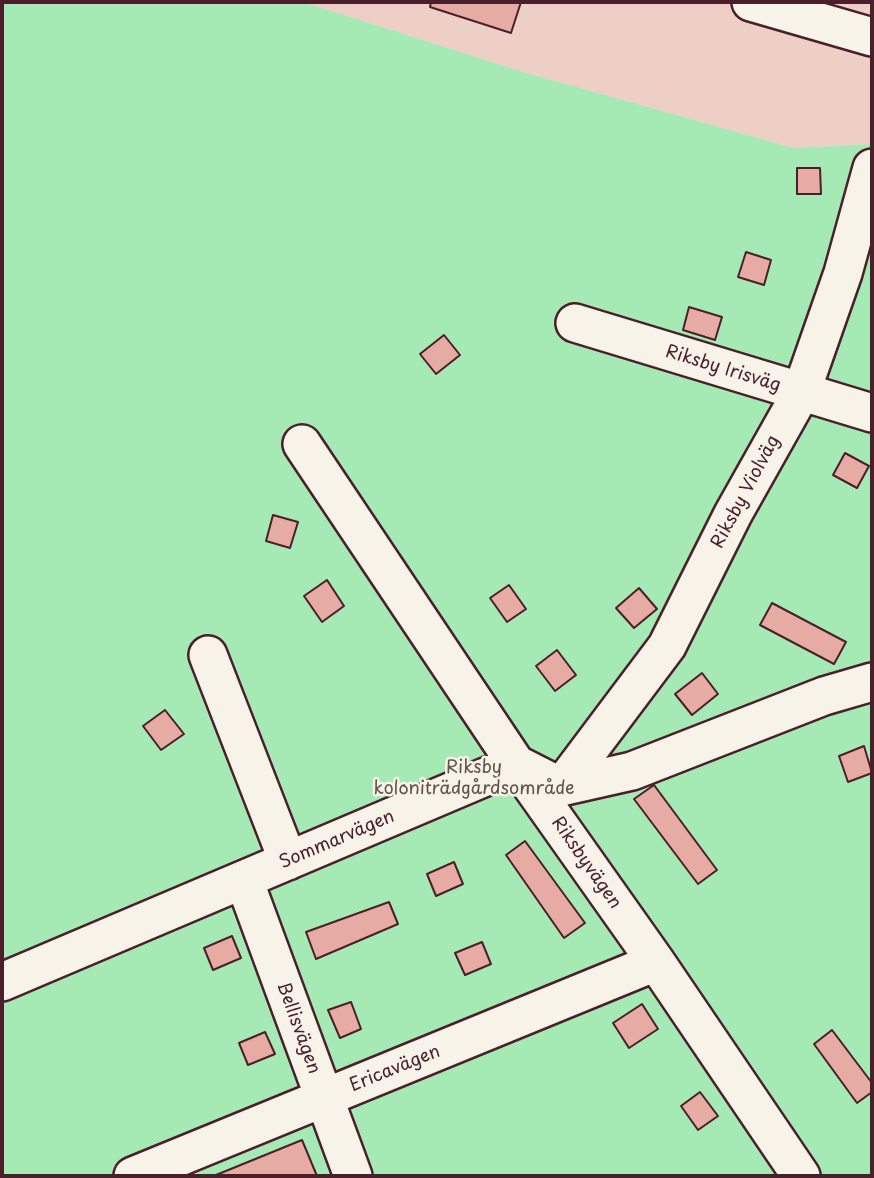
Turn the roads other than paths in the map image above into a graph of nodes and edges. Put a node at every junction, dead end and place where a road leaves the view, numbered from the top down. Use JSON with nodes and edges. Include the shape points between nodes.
{"nodes":[{"id":1,"x":751,"y":2,"type":"edge"},
{"id":2,"x":872,"y":37,"type":"edge"},
{"id":3,"x":872,"y":168,"type":"edge"},
{"id":4,"x":575,"y":323,"type":"dead end"},
{"id":5,"x":801,"y":393,"type":"junction"},
{"id":6,"x":872,"y":413,"type":"edge"},
{"id":7,"x":302,"y":444,"type":"dead end"},
{"id":8,"x":208,"y":655,"type":"dead end"},
{"id":9,"x":872,"y":682,"type":"edge"},
{"id":10,"x":516,"y":764,"type":"junction"},
{"id":11,"x":561,"y":787,"type":"junction"},
{"id":12,"x":288,"y":861,"type":"junction"},
{"id":13,"x":244,"y":880,"type":"junction"},
{"id":14,"x":656,"y":962,"type":"junction"},
{"id":15,"x":2,"y":982,"type":"edge"},
{"id":16,"x":324,"y":1098,"type":"junction"},
{"id":17,"x":786,"y":1172,"type":"edge"},
{"id":18,"x":133,"y":1176,"type":"edge"},
{"id":19,"x":353,"y":1176,"type":"edge"}],
"edges":[{"from":1,"to":2,"type":"street"},
{"from":3,"to":5,"type":"street","name":"Riksby Violväg","via":[[843,273]]},
{"from":4,"to":5,"type":"street","name":"Riksby Irisväg"},
{"from":5,"to":6,"type":"street","name":"Riksby Irisväg"},
{"from":5,"to":11,"type":"street","name":"Riksby Violväg","via":[[667,646]]},
{"from":7,"to":10,"type":"street","name":"Riksbyvägen"},
{"from":8,"to":12,"type":"street"},
{"from":9,"to":11,"type":"street","via":[[824,696],[632,771]]},
{"from":10,"to":11,"type":"street"},
{"from":10,"to":12,"type":"street","name":"Sommarvägen"},
{"from":10,"to":14,"type":"street","name":"Riksbyvägen"},
{"from":12,"to":13,"type":"street","name":"Sommarvägen"},
{"from":13,"to":15,"type":"street","name":"Sommarvägen"},
{"from":13,"to":16,"type":"street","name":"Bellisvägen"},
{"from":14,"to":16,"type":"street","name":"Ericavägen"},
{"from":14,"to":17,"type":"street","name":"Riksbyvägen"},
{"from":16,"to":18,"type":"street","name":"Ericavägen"},
{"from":16,"to":19,"type":"street","name":"Bellisvägen"}]}
